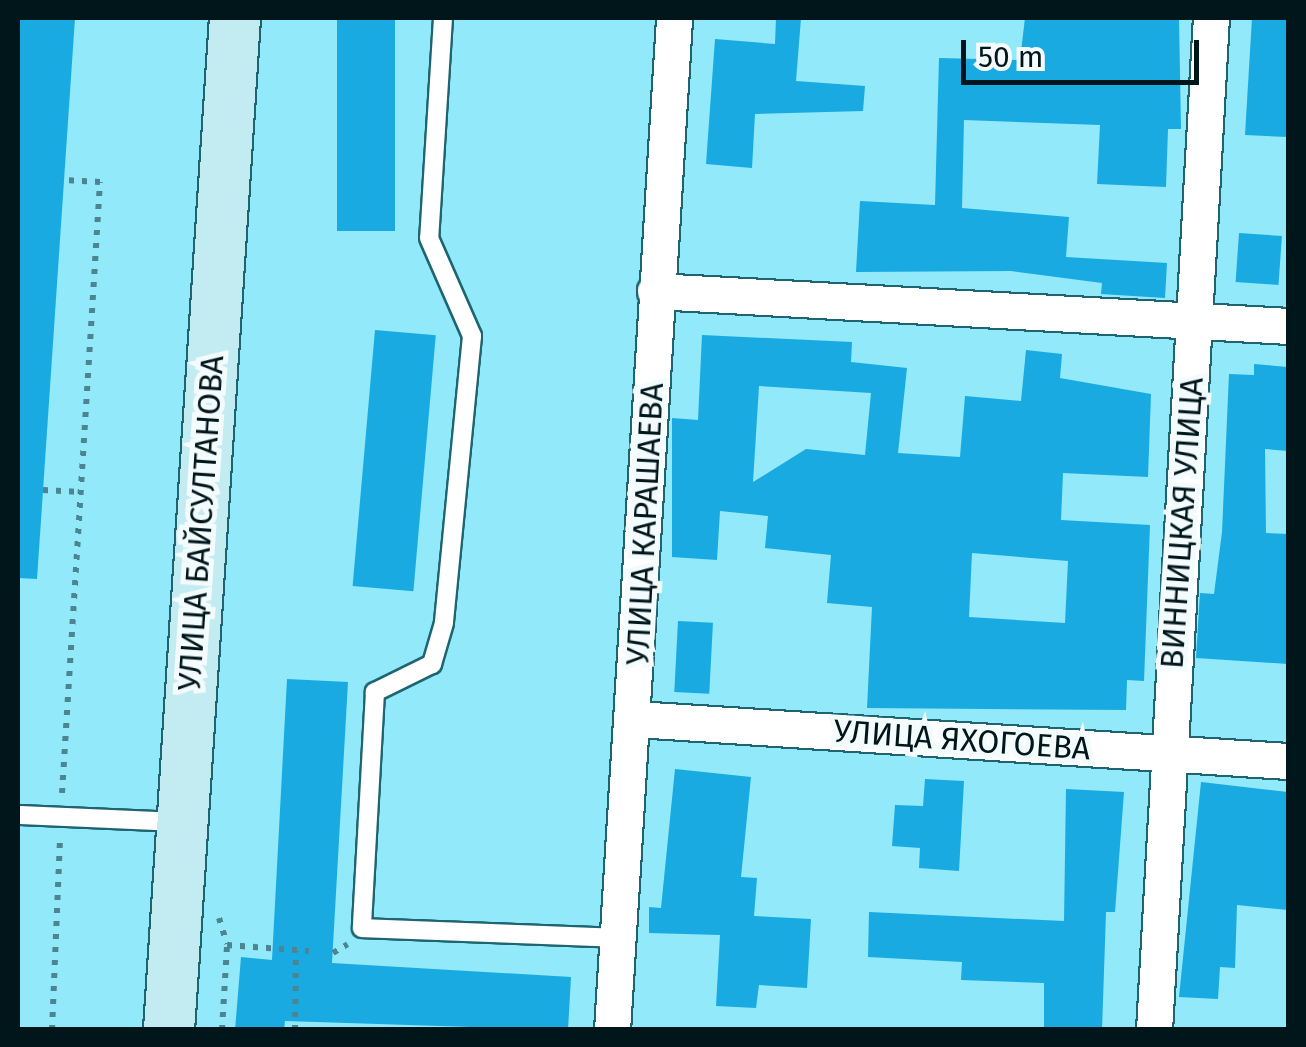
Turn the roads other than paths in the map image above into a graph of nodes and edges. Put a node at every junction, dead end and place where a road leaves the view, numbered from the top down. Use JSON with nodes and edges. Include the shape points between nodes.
{"nodes":[{"id":1,"x":235,"y":18,"type":"edge"},
{"id":2,"x":443,"y":18,"type":"edge"},
{"id":3,"x":674,"y":18,"type":"edge"},
{"id":4,"x":1211,"y":18,"type":"edge"},
{"id":5,"x":655,"y":291,"type":"junction"},
{"id":6,"x":1194,"y":318,"type":"junction"},
{"id":7,"x":1288,"y":326,"type":"edge"},
{"id":8,"x":636,"y":719,"type":"junction"},
{"id":9,"x":1167,"y":753,"type":"junction"},
{"id":10,"x":1288,"y":761,"type":"edge"},
{"id":11,"x":18,"y":815,"type":"edge"},
{"id":12,"x":182,"y":822,"type":"junction"},
{"id":13,"x":619,"y":938,"type":"junction"},
{"id":14,"x":170,"y":1030,"type":"edge"},
{"id":15,"x":612,"y":1030,"type":"edge"},
{"id":16,"x":1154,"y":1030,"type":"edge"}],
"edges":[{"from":1,"to":12,"type":"street","name":"УЛИЦА БАЙСУЛТАНОВА"},
{"from":2,"to":13,"type":"lane","via":[[430,238],[472,336],[432,664],[375,692],[362,928]]},
{"from":3,"to":5,"type":"street","name":"УЛИЦА КАРАШАЕВА"},
{"from":4,"to":6,"type":"street","name":"ВИННИЦКАЯ УЛИЦА"},
{"from":5,"to":6,"type":"street"},
{"from":5,"to":8,"type":"street","name":"УЛИЦА КАРАШАЕВА"},
{"from":6,"to":7,"type":"street"},
{"from":6,"to":9,"type":"street","name":"ВИННИЦКАЯ УЛИЦА"},
{"from":8,"to":9,"type":"street","name":"УЛИЦА ЯХОГОЕВА"},
{"from":8,"to":13,"type":"street","name":"УЛИЦА КАРАШАЕВА"},
{"from":9,"to":10,"type":"street","name":"УЛИЦА ЯХОГОЕВА"},
{"from":9,"to":16,"type":"street","name":"ВИННИЦКАЯ УЛИЦА"},
{"from":11,"to":12,"type":"lane"},
{"from":12,"to":14,"type":"street","name":"УЛИЦА БАЙСУЛТАНОВА"},
{"from":13,"to":15,"type":"street","name":"УЛИЦА КАРАШАЕВА"}]}
